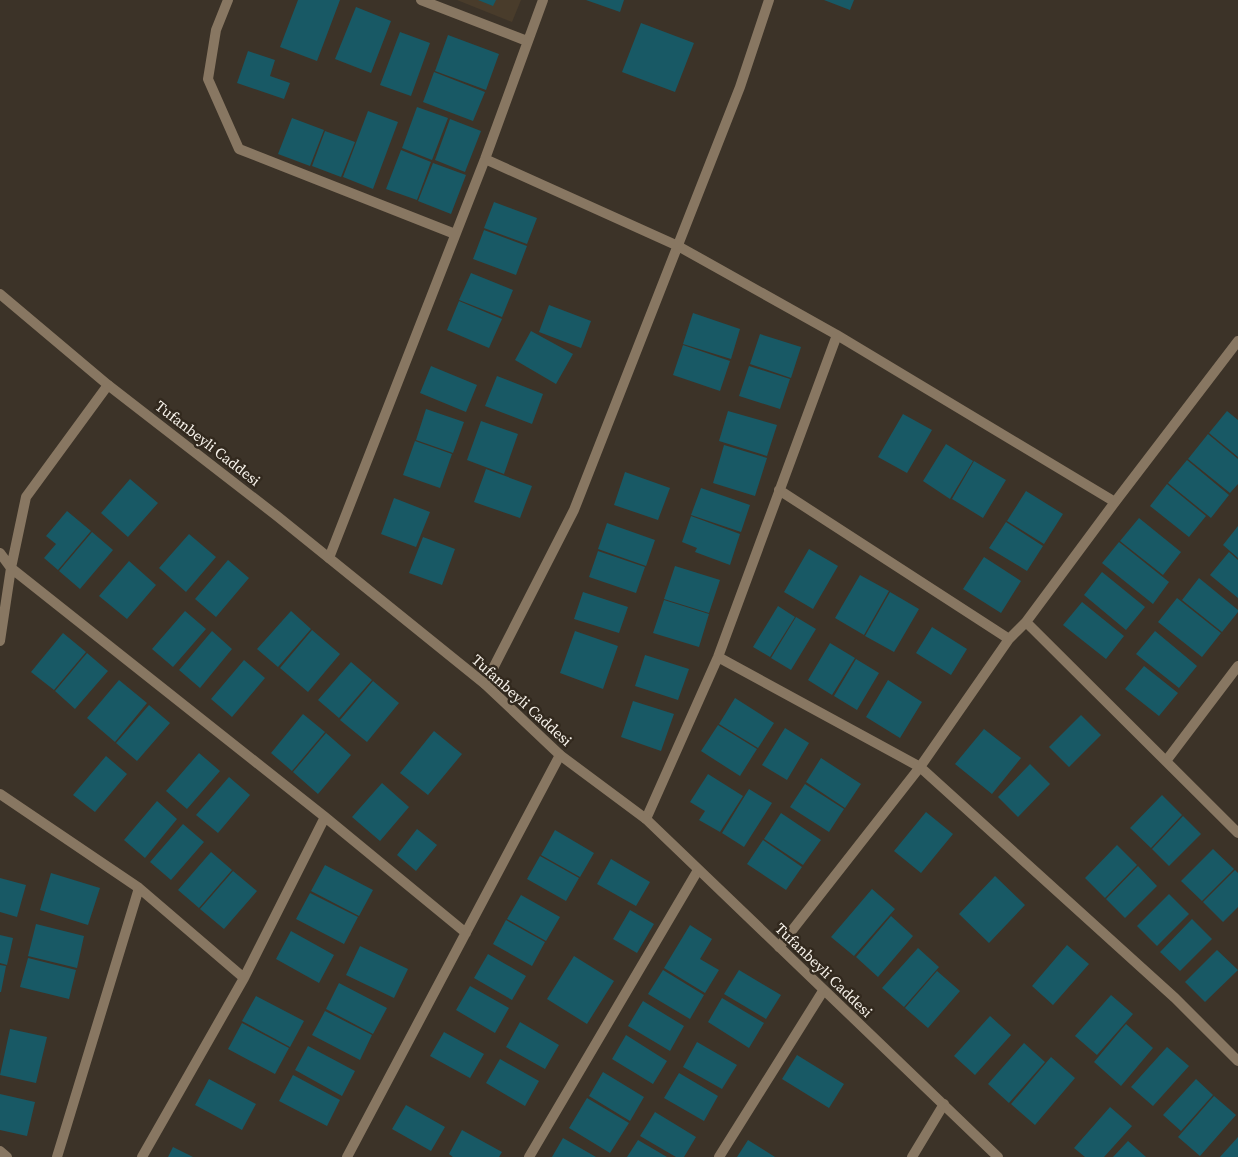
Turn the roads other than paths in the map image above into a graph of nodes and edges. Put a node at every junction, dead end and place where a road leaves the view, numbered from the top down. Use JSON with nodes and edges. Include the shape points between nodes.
{"nodes":[{"id":1,"x":228,"y":0,"type":"edge"},
{"id":2,"x":422,"y":0,"type":"edge"},
{"id":3,"x":543,"y":0,"type":"edge"},
{"id":4,"x":769,"y":0,"type":"edge"},
{"id":5,"x":528,"y":41,"type":"junction"},
{"id":6,"x":485,"y":159,"type":"junction"},
{"id":7,"x":455,"y":234,"type":"junction"},
{"id":8,"x":678,"y":246,"type":"junction"},
{"id":9,"x":0,"y":294,"type":"edge"},
{"id":10,"x":837,"y":335,"type":"junction"},
{"id":11,"x":1238,"y":341,"type":"edge"},
{"id":12,"x":108,"y":385,"type":"junction"},
{"id":13,"x":779,"y":490,"type":"junction"},
{"id":14,"x":1115,"y":502,"type":"junction"},
{"id":15,"x":0,"y":553,"type":"edge"},
{"id":16,"x":329,"y":558,"type":"junction"},
{"id":17,"x":11,"y":568,"type":"junction"},
{"id":18,"x":1026,"y":622,"type":"junction"},
{"id":19,"x":1008,"y":639,"type":"junction"},
{"id":20,"x":0,"y":641,"type":"edge"},
{"id":21,"x":718,"y":657,"type":"junction"},
{"id":22,"x":1238,"y":666,"type":"edge"},
{"id":23,"x":485,"y":684,"type":"junction"},
{"id":24,"x":560,"y":755,"type":"junction"},
{"id":25,"x":1166,"y":761,"type":"junction"},
{"id":26,"x":920,"y":767,"type":"junction"},
{"id":27,"x":0,"y":794,"type":"edge"},
{"id":28,"x":325,"y":817,"type":"junction"},
{"id":29,"x":646,"y":819,"type":"junction"},
{"id":30,"x":1238,"y":833,"type":"edge"},
{"id":31,"x":698,"y":870,"type":"junction"},
{"id":32,"x":139,"y":888,"type":"junction"},
{"id":33,"x":466,"y":933,"type":"junction"},
{"id":34,"x":780,"y":947,"type":"junction"},
{"id":35,"x":244,"y":978,"type":"junction"},
{"id":36,"x":823,"y":991,"type":"junction"},
{"id":37,"x":1238,"y":1061,"type":"edge"},
{"id":38,"x":944,"y":1104,"type":"junction"},
{"id":39,"x":0,"y":1151,"type":"edge"},
{"id":40,"x":7,"y":1157,"type":"edge"},
{"id":41,"x":58,"y":1157,"type":"edge"},
{"id":42,"x":142,"y":1157,"type":"edge"},
{"id":43,"x":347,"y":1157,"type":"edge"},
{"id":44,"x":529,"y":1157,"type":"edge"},
{"id":45,"x":719,"y":1157,"type":"edge"},
{"id":46,"x":912,"y":1157,"type":"edge"},
{"id":47,"x":998,"y":1157,"type":"edge"}],
"edges":[{"from":1,"to":7,"type":"street","via":[[216,30],[208,79],[240,149]]},
{"from":2,"to":5,"type":"street"},
{"from":3,"to":5,"type":"street"},
{"from":4,"to":8,"type":"street","via":[[740,87]]},
{"from":5,"to":6,"type":"street"},
{"from":6,"to":7,"type":"street"},
{"from":6,"to":8,"type":"street"},
{"from":7,"to":16,"type":"street"},
{"from":8,"to":10,"type":"street"},
{"from":8,"to":23,"type":"street","via":[[574,510]]},
{"from":9,"to":12,"type":"street","name":"Tufanbeyli Caddesi"},
{"from":10,"to":13,"type":"street"},
{"from":10,"to":14,"type":"street"},
{"from":11,"to":14,"type":"street"},
{"from":12,"to":16,"type":"street","name":"Tufanbeyli Caddesi"},
{"from":12,"to":17,"type":"street","via":[[26,497]]},
{"from":13,"to":19,"type":"street"},
{"from":13,"to":21,"type":"street"},
{"from":14,"to":18,"type":"street"},
{"from":15,"to":17,"type":"street"},
{"from":16,"to":23,"type":"street","name":"Tufanbeyli Caddesi"},
{"from":17,"to":20,"type":"street"},
{"from":17,"to":28,"type":"street"},
{"from":18,"to":19,"type":"street"},
{"from":18,"to":25,"type":"street"},
{"from":19,"to":26,"type":"street"},
{"from":21,"to":26,"type":"street"},
{"from":21,"to":29,"type":"street"},
{"from":22,"to":25,"type":"street"},
{"from":23,"to":24,"type":"street","name":"Tufanbeyli Caddesi"},
{"from":24,"to":29,"type":"street","name":"Tufanbeyli Caddesi"},
{"from":24,"to":33,"type":"street"},
{"from":25,"to":30,"type":"street"},
{"from":26,"to":34,"type":"street"},
{"from":26,"to":37,"type":"street","via":[[1174,998]]},
{"from":27,"to":32,"type":"street"},
{"from":28,"to":33,"type":"street"},
{"from":28,"to":35,"type":"street"},
{"from":29,"to":31,"type":"street","name":"Tufanbeyli Caddesi"},
{"from":31,"to":34,"type":"street","name":"Tufanbeyli Caddesi"},
{"from":31,"to":44,"type":"street"},
{"from":32,"to":35,"type":"street"},
{"from":32,"to":41,"type":"street"},
{"from":33,"to":43,"type":"street"},
{"from":34,"to":36,"type":"street","name":"Tufanbeyli Caddesi"},
{"from":35,"to":42,"type":"street"},
{"from":36,"to":38,"type":"street","name":"Tufanbeyli Caddesi"},
{"from":36,"to":45,"type":"street"},
{"from":38,"to":46,"type":"street"},
{"from":38,"to":47,"type":"street","name":"Tufanbeyli Caddesi"},
{"from":39,"to":40,"type":"street"}]}
